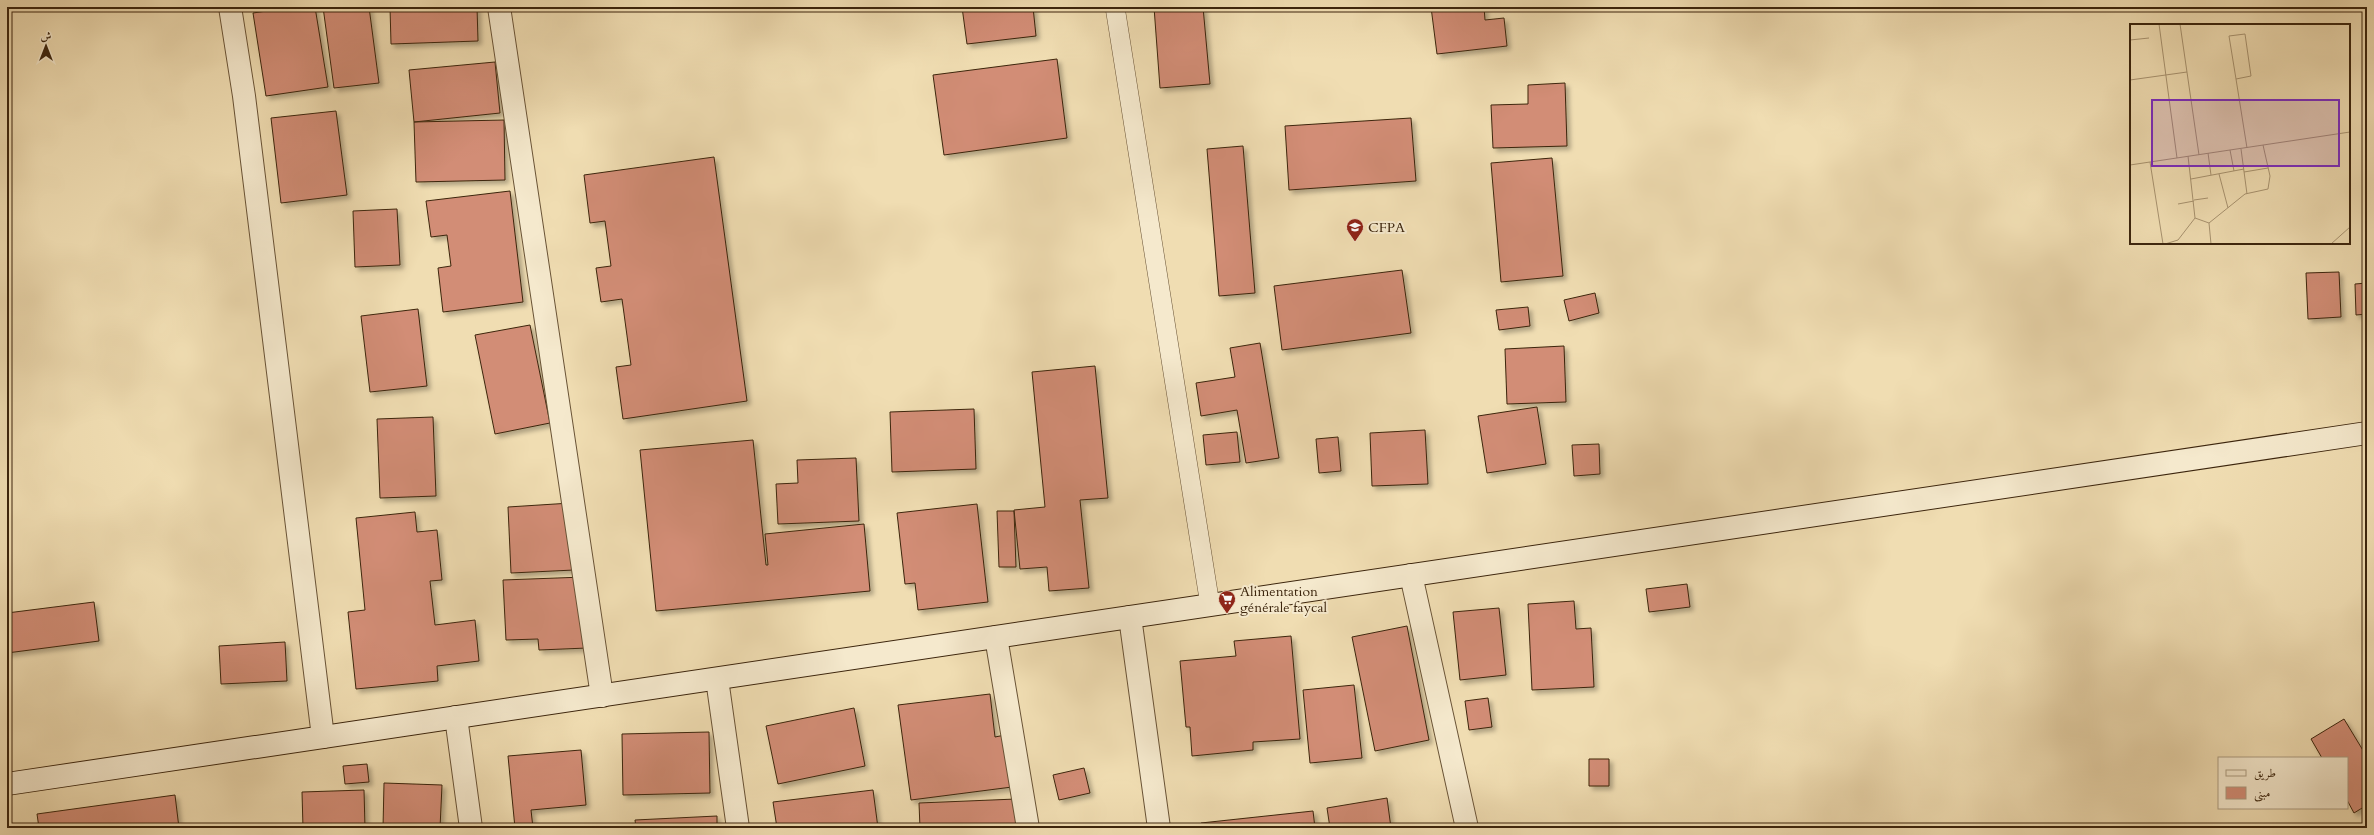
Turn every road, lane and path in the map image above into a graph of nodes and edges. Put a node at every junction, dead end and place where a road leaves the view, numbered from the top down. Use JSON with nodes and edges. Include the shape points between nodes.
{"nodes":[{"id":1,"x":230,"y":7,"type":"edge"},
{"id":2,"x":499,"y":7,"type":"edge"},
{"id":3,"x":1115,"y":7,"type":"edge"},
{"id":4,"x":2367,"y":433,"type":"edge"},
{"id":5,"x":1411,"y":575,"type":"junction"},
{"id":6,"x":1210,"y":605,"type":"junction"},
{"id":7,"x":1130,"y":617,"type":"junction"},
{"id":8,"x":996,"y":637,"type":"junction"},
{"id":9,"x":717,"y":678,"type":"junction"},
{"id":10,"x":602,"y":696,"type":"junction"},
{"id":11,"x":456,"y":718,"type":"junction"},
{"id":12,"x":324,"y":737,"type":"junction"},
{"id":13,"x":7,"y":784,"type":"edge"},
{"id":14,"x":472,"y":828,"type":"edge"},
{"id":15,"x":738,"y":828,"type":"edge"},
{"id":16,"x":1028,"y":828,"type":"edge"},
{"id":17,"x":1159,"y":828,"type":"edge"},
{"id":18,"x":1467,"y":828,"type":"edge"}],
"edges":[{"from":1,"to":12,"type":"street","via":[[244,96]]},
{"from":2,"to":10,"type":"street"},
{"from":3,"to":6,"type":"lane"},
{"from":4,"to":5,"type":"street"},
{"from":5,"to":6,"type":"street"},
{"from":5,"to":18,"type":"street"},
{"from":6,"to":7,"type":"street"},
{"from":7,"to":8,"type":"street"},
{"from":7,"to":17,"type":"street"},
{"from":8,"to":9,"type":"street"},
{"from":8,"to":16,"type":"street"},
{"from":9,"to":10,"type":"street"},
{"from":9,"to":15,"type":"street"},
{"from":10,"to":11,"type":"street"},
{"from":11,"to":12,"type":"street"},
{"from":11,"to":14,"type":"street"},
{"from":12,"to":13,"type":"street"}]}
